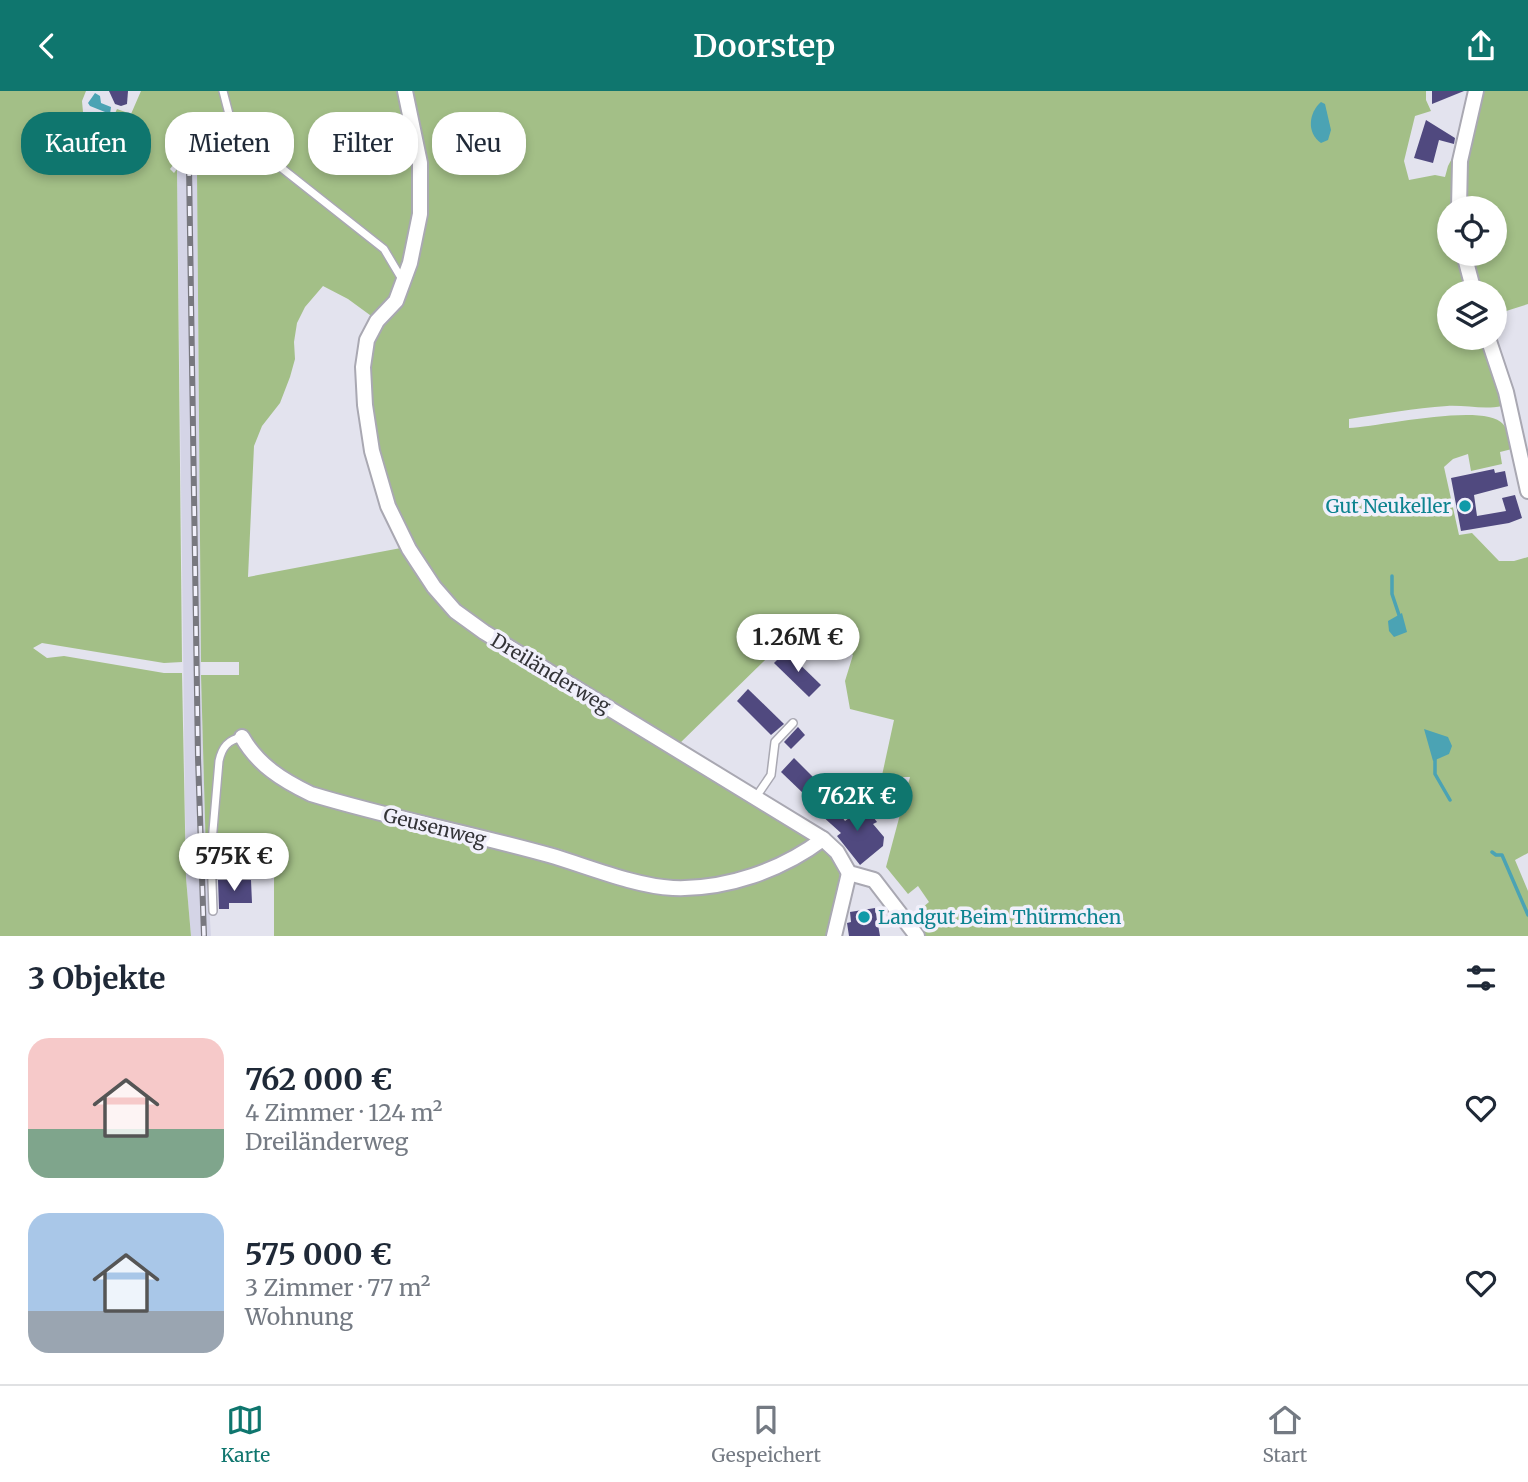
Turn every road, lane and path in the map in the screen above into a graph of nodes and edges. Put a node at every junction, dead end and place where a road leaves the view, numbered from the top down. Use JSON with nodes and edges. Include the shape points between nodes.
{"nodes":[{"id":1,"x":223,"y":91,"type":"edge"},
{"id":2,"x":405,"y":91,"type":"edge"},
{"id":3,"x":1476,"y":91,"type":"edge"},
{"id":4,"x":1459,"y":196,"type":"edge"},
{"id":5,"x":404,"y":281,"type":"junction"},
{"id":6,"x":1492,"y":350,"type":"edge"},
{"id":7,"x":1528,"y":491,"type":"edge"},
{"id":8,"x":793,"y":723,"type":"dead end"},
{"id":9,"x":242,"y":737,"type":"joint"},
{"id":10,"x":756,"y":797,"type":"junction"},
{"id":11,"x":823,"y":839,"type":"junction"},
{"id":12,"x":849,"y":873,"type":"junction"},
{"id":13,"x":213,"y":911,"type":"dead end"},
{"id":14,"x":834,"y":936,"type":"edge"},
{"id":15,"x":917,"y":936,"type":"edge"}],
"edges":[{"from":1,"to":5,"type":"lane","via":[[230,118],[241,136],[384,249]]},
{"from":2,"to":5,"type":"street","name":"Dreiländerweg","via":[[422,191],[416,239]]},
{"from":3,"to":4,"type":"street","via":[[1460,162]]},
{"from":5,"to":10,"type":"street","name":"Dreiländerweg","via":[[396,301],[367,340],[365,405],[388,506],[434,587],[455,611],[484,632]]},
{"from":6,"to":7,"type":"street"},
{"from":8,"to":10,"type":"lane","via":[[775,742],[773,771]]},
{"from":9,"to":11,"type":"street","name":"Geusenweg","via":[[275,775],[311,794],[654,885],[696,887],[743,878],[787,861]]},
{"from":9,"to":13,"type":"lane","name":"Geusenweg","via":[[224,746],[219,761],[211,854]]},
{"from":10,"to":11,"type":"street","name":"Dreiländerweg"},
{"from":11,"to":12,"type":"street","name":"Dreiländerweg"},
{"from":12,"to":14,"type":"street"},
{"from":12,"to":15,"type":"street","name":"Dreiländerweg","via":[[874,880]]}]}
